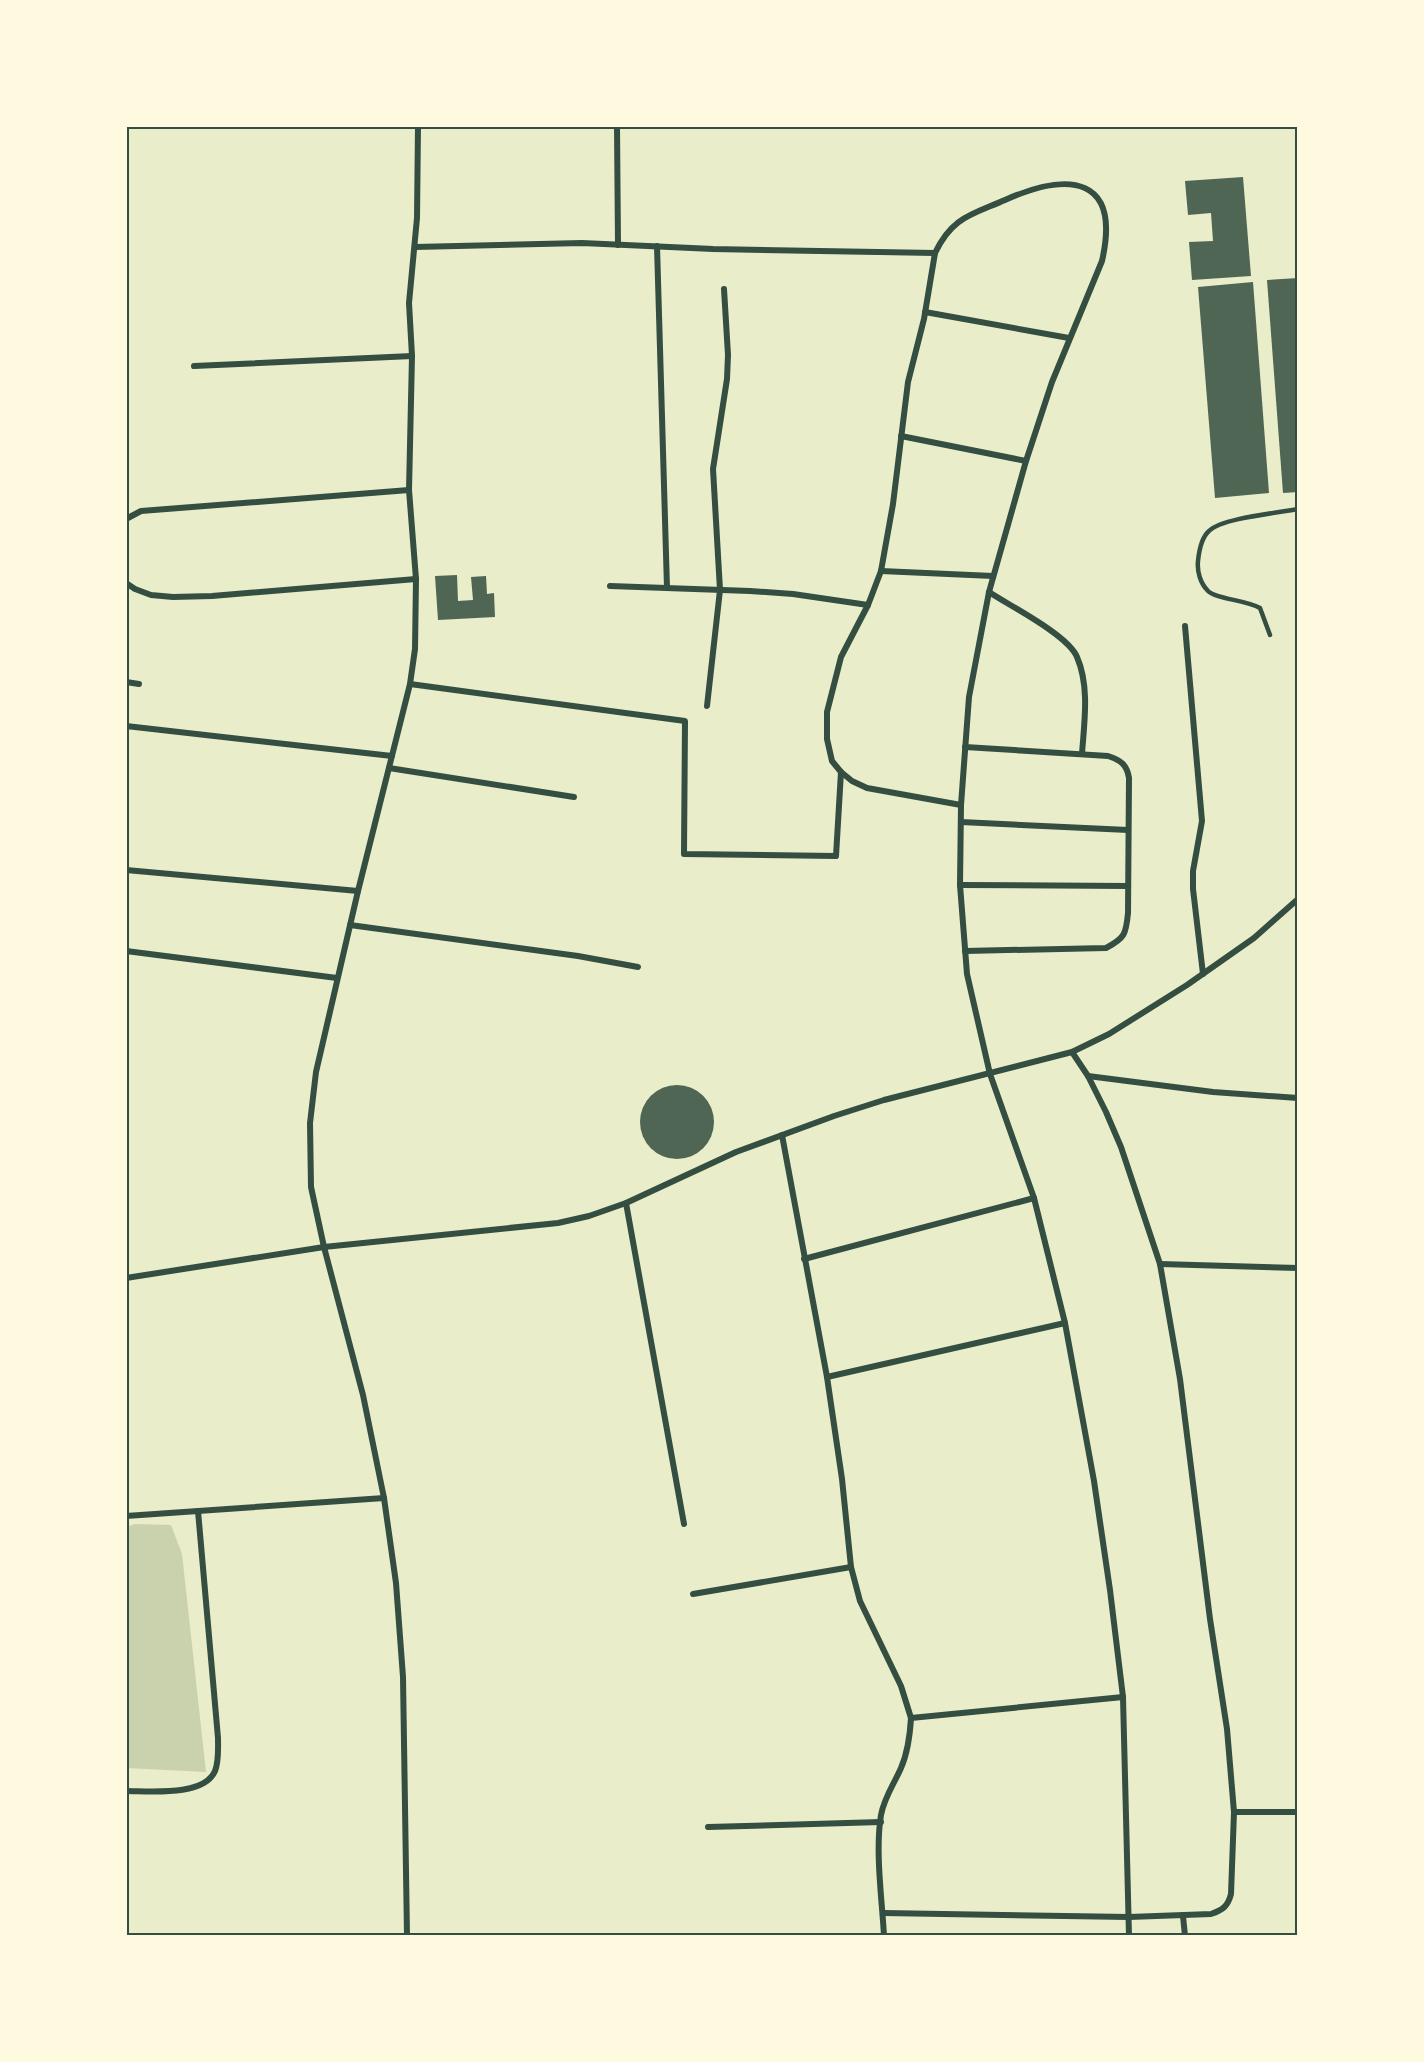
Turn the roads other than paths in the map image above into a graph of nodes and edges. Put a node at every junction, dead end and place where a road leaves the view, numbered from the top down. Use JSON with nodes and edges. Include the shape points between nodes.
{"nodes":[{"id":1,"x":418,"y":126,"type":"edge"},
{"id":2,"x":617,"y":126,"type":"edge"},
{"id":3,"x":618,"y":244,"type":"junction"},
{"id":4,"x":657,"y":246,"type":"junction"},
{"id":5,"x":415,"y":247,"type":"junction"},
{"id":6,"x":935,"y":253,"type":"junction"},
{"id":7,"x":724,"y":289,"type":"dead end"},
{"id":8,"x":925,"y":312,"type":"junction"},
{"id":9,"x":1069,"y":338,"type":"junction"},
{"id":10,"x":412,"y":356,"type":"junction"},
{"id":11,"x":194,"y":366,"type":"dead end"},
{"id":12,"x":901,"y":436,"type":"junction"},
{"id":13,"x":1026,"y":461,"type":"junction"},
{"id":14,"x":409,"y":489,"type":"junction"},
{"id":15,"x":1298,"y":509,"type":"edge"},
{"id":16,"x":126,"y":519,"type":"edge"},
{"id":17,"x":882,"y":571,"type":"junction"},
{"id":18,"x":993,"y":576,"type":"junction"},
{"id":19,"x":416,"y":579,"type":"junction"},
{"id":20,"x":126,"y":582,"type":"edge"},
{"id":21,"x":610,"y":586,"type":"dead end"},
{"id":22,"x":667,"y":588,"type":"junction"},
{"id":23,"x":720,"y":590,"type":"junction"},
{"id":24,"x":988,"y":592,"type":"junction"},
{"id":25,"x":868,"y":605,"type":"junction"},
{"id":26,"x":1185,"y":626,"type":"dead end"},
{"id":27,"x":1270,"y":635,"type":"dead end"},
{"id":28,"x":126,"y":682,"type":"edge"},
{"id":29,"x":139,"y":684,"type":"dead end"},
{"id":30,"x":410,"y":684,"type":"junction"},
{"id":31,"x":707,"y":706,"type":"dead end"},
{"id":32,"x":126,"y":726,"type":"edge"},
{"id":33,"x":965,"y":747,"type":"junction"},
{"id":34,"x":1082,"y":754,"type":"junction"},
{"id":35,"x":392,"y":756,"type":"junction"},
{"id":36,"x":389,"y":768,"type":"junction"},
{"id":37,"x":841,"y":772,"type":"junction"},
{"id":38,"x":574,"y":796,"type":"dead end"},
{"id":39,"x":961,"y":805,"type":"junction"},
{"id":40,"x":961,"y":822,"type":"junction"},
{"id":41,"x":1128,"y":830,"type":"junction"},
{"id":42,"x":126,"y":870,"type":"edge"},
{"id":43,"x":960,"y":885,"type":"junction"},
{"id":44,"x":1128,"y":886,"type":"junction"},
{"id":45,"x":358,"y":891,"type":"junction"},
{"id":46,"x":1298,"y":900,"type":"edge"},
{"id":47,"x":350,"y":925,"type":"junction"},
{"id":48,"x":126,"y":951,"type":"edge"},
{"id":49,"x":965,"y":951,"type":"junction"},
{"id":50,"x":638,"y":967,"type":"dead end"},
{"id":51,"x":1203,"y":974,"type":"junction"},
{"id":52,"x":337,"y":978,"type":"junction"},
{"id":53,"x":1072,"y":1052,"type":"junction"},
{"id":54,"x":990,"y":1074,"type":"junction"},
{"id":55,"x":1088,"y":1076,"type":"junction"},
{"id":56,"x":1298,"y":1098,"type":"edge"},
{"id":57,"x":782,"y":1135,"type":"junction"},
{"id":58,"x":1034,"y":1198,"type":"junction"},
{"id":59,"x":626,"y":1203,"type":"junction"},
{"id":60,"x":324,"y":1247,"type":"junction"},
{"id":61,"x":804,"y":1259,"type":"junction"},
{"id":62,"x":1160,"y":1264,"type":"junction"},
{"id":63,"x":1298,"y":1268,"type":"edge"},
{"id":64,"x":126,"y":1278,"type":"edge"},
{"id":65,"x":1298,"y":1278,"type":"edge"},
{"id":66,"x":1065,"y":1323,"type":"junction"},
{"id":67,"x":1298,"y":1352,"type":"edge"},
{"id":68,"x":827,"y":1377,"type":"junction"},
{"id":69,"x":384,"y":1498,"type":"junction"},
{"id":70,"x":198,"y":1511,"type":"junction"},
{"id":71,"x":126,"y":1516,"type":"edge"},
{"id":72,"x":684,"y":1524,"type":"dead end"},
{"id":73,"x":851,"y":1567,"type":"junction"},
{"id":74,"x":693,"y":1594,"type":"dead end"},
{"id":75,"x":1123,"y":1696,"type":"junction"},
{"id":76,"x":911,"y":1718,"type":"junction"},
{"id":77,"x":126,"y":1791,"type":"edge"},
{"id":78,"x":1234,"y":1812,"type":"junction"},
{"id":79,"x":1298,"y":1812,"type":"edge"},
{"id":80,"x":881,"y":1822,"type":"junction"},
{"id":81,"x":708,"y":1827,"type":"dead end"},
{"id":82,"x":882,"y":1913,"type":"junction"},
{"id":83,"x":1183,"y":1916,"type":"junction"},
{"id":84,"x":1129,"y":1917,"type":"junction"},
{"id":85,"x":407,"y":1936,"type":"edge"},
{"id":86,"x":884,"y":1936,"type":"edge"},
{"id":87,"x":1129,"y":1936,"type":"edge"},
{"id":88,"x":1185,"y":1936,"type":"edge"}],
"edges":[{"from":1,"to":5,"type":"street"},
{"from":2,"to":3,"type":"street"},
{"from":3,"to":4,"type":"street"},
{"from":3,"to":5,"type":"street"},
{"from":4,"to":6,"type":"street"},
{"from":4,"to":22,"type":"street"},
{"from":5,"to":10,"type":"street","via":[[409,303]]},
{"from":6,"to":8,"type":"street"},
{"from":6,"to":9,"type":"street","via":[[943,236],[960,220],[1027,190],[1055,184],[1086,188],[1097,195],[1103,206],[1106,243]]},
{"from":7,"to":23,"type":"street","via":[[727,379],[712,469]]},
{"from":8,"to":9,"type":"street"},
{"from":8,"to":12,"type":"street","via":[[908,382]]},
{"from":9,"to":13,"type":"street"},
{"from":10,"to":11,"type":"street"},
{"from":10,"to":14,"type":"street"},
{"from":12,"to":13,"type":"street"},
{"from":12,"to":17,"type":"street"},
{"from":13,"to":18,"type":"street"},
{"from":14,"to":16,"type":"street","via":[[141,512]]},
{"from":14,"to":19,"type":"street"},
{"from":15,"to":27,"type":"lane","via":[[1219,524],[1207,532],[1200,547],[1200,579],[1208,591],[1260,608]]},
{"from":17,"to":18,"type":"street"},
{"from":17,"to":25,"type":"street"},
{"from":18,"to":24,"type":"street"},
{"from":19,"to":20,"type":"street","via":[[173,597],[151,596]]},
{"from":19,"to":30,"type":"street"},
{"from":21,"to":22,"type":"street"},
{"from":22,"to":23,"type":"street"},
{"from":23,"to":25,"type":"street","via":[[793,594]]},
{"from":23,"to":31,"type":"street"},
{"from":24,"to":33,"type":"street","via":[[969,697]]},
{"from":24,"to":34,"type":"street","via":[[1064,640],[1077,655],[1085,698]]},
{"from":25,"to":37,"type":"street","via":[[841,657],[827,712],[832,761]]},
{"from":26,"to":51,"type":"street","via":[[1202,821],[1193,889]]},
{"from":28,"to":29,"type":"street"},
{"from":30,"to":35,"type":"street"},
{"from":30,"to":37,"type":"street","via":[[685,721],[684,854],[836,856]]},
{"from":32,"to":35,"type":"street"},
{"from":33,"to":34,"type":"street"},
{"from":33,"to":39,"type":"street"},
{"from":34,"to":41,"type":"street","via":[[1108,756],[1120,760],[1127,768]]},
{"from":35,"to":36,"type":"street"},
{"from":36,"to":38,"type":"street"},
{"from":36,"to":45,"type":"street"},
{"from":37,"to":39,"type":"street","via":[[867,788]]},
{"from":39,"to":40,"type":"street"},
{"from":40,"to":41,"type":"street"},
{"from":40,"to":43,"type":"street"},
{"from":41,"to":44,"type":"street"},
{"from":42,"to":45,"type":"street"},
{"from":43,"to":44,"type":"street"},
{"from":43,"to":49,"type":"street"},
{"from":44,"to":49,"type":"street","via":[[1126,933],[1106,948]]},
{"from":45,"to":47,"type":"street"},
{"from":46,"to":51,"type":"street"},
{"from":47,"to":50,"type":"street"},
{"from":47,"to":52,"type":"street"},
{"from":48,"to":52,"type":"street"},
{"from":49,"to":54,"type":"street"},
{"from":51,"to":53,"type":"street","via":[[1138,1017]]},
{"from":52,"to":60,"type":"street","via":[[316,1072],[310,1123],[312,1187]]},
{"from":53,"to":54,"type":"street"},
{"from":53,"to":55,"type":"street"},
{"from":54,"to":57,"type":"street","via":[[884,1100]]},
{"from":54,"to":58,"type":"street"},
{"from":55,"to":56,"type":"street"},
{"from":55,"to":62,"type":"street","via":[[1121,1147]]},
{"from":57,"to":59,"type":"street"},
{"from":57,"to":61,"type":"street"},
{"from":58,"to":61,"type":"street"},
{"from":58,"to":66,"type":"street"},
{"from":59,"to":60,"type":"street","via":[[558,1223]]},
{"from":59,"to":72,"type":"street"},
{"from":60,"to":64,"type":"street"},
{"from":60,"to":69,"type":"street","via":[[363,1395]]},
{"from":61,"to":68,"type":"street"},
{"from":62,"to":63,"type":"street"},
{"from":62,"to":78,"type":"street","via":[[1180,1379],[1227,1729]]},
{"from":65,"to":67,"type":"street"},
{"from":66,"to":68,"type":"street"},
{"from":66,"to":75,"type":"street","via":[[1099,1514]]},
{"from":68,"to":73,"type":"street"},
{"from":69,"to":70,"type":"street"},
{"from":69,"to":85,"type":"street","via":[[403,1677]]},
{"from":70,"to":71,"type":"street"},
{"from":70,"to":77,"type":"street","via":[[218,1738],[215,1771],[209,1780],[194,1787]]},
{"from":73,"to":74,"type":"street"},
{"from":73,"to":76,"type":"street","via":[[860,1601],[901,1686]]},
{"from":75,"to":76,"type":"street"},
{"from":75,"to":84,"type":"street"},
{"from":76,"to":80,"type":"street","via":[[902,1766],[888,1793]]},
{"from":78,"to":79,"type":"street"},
{"from":78,"to":83,"type":"street","via":[[1228,1903],[1211,1914]]},
{"from":80,"to":81,"type":"street"},
{"from":80,"to":82,"type":"street"},
{"from":82,"to":84,"type":"street"},
{"from":82,"to":86,"type":"street"},
{"from":83,"to":84,"type":"street"},
{"from":83,"to":88,"type":"street"},
{"from":84,"to":87,"type":"street"}]}
